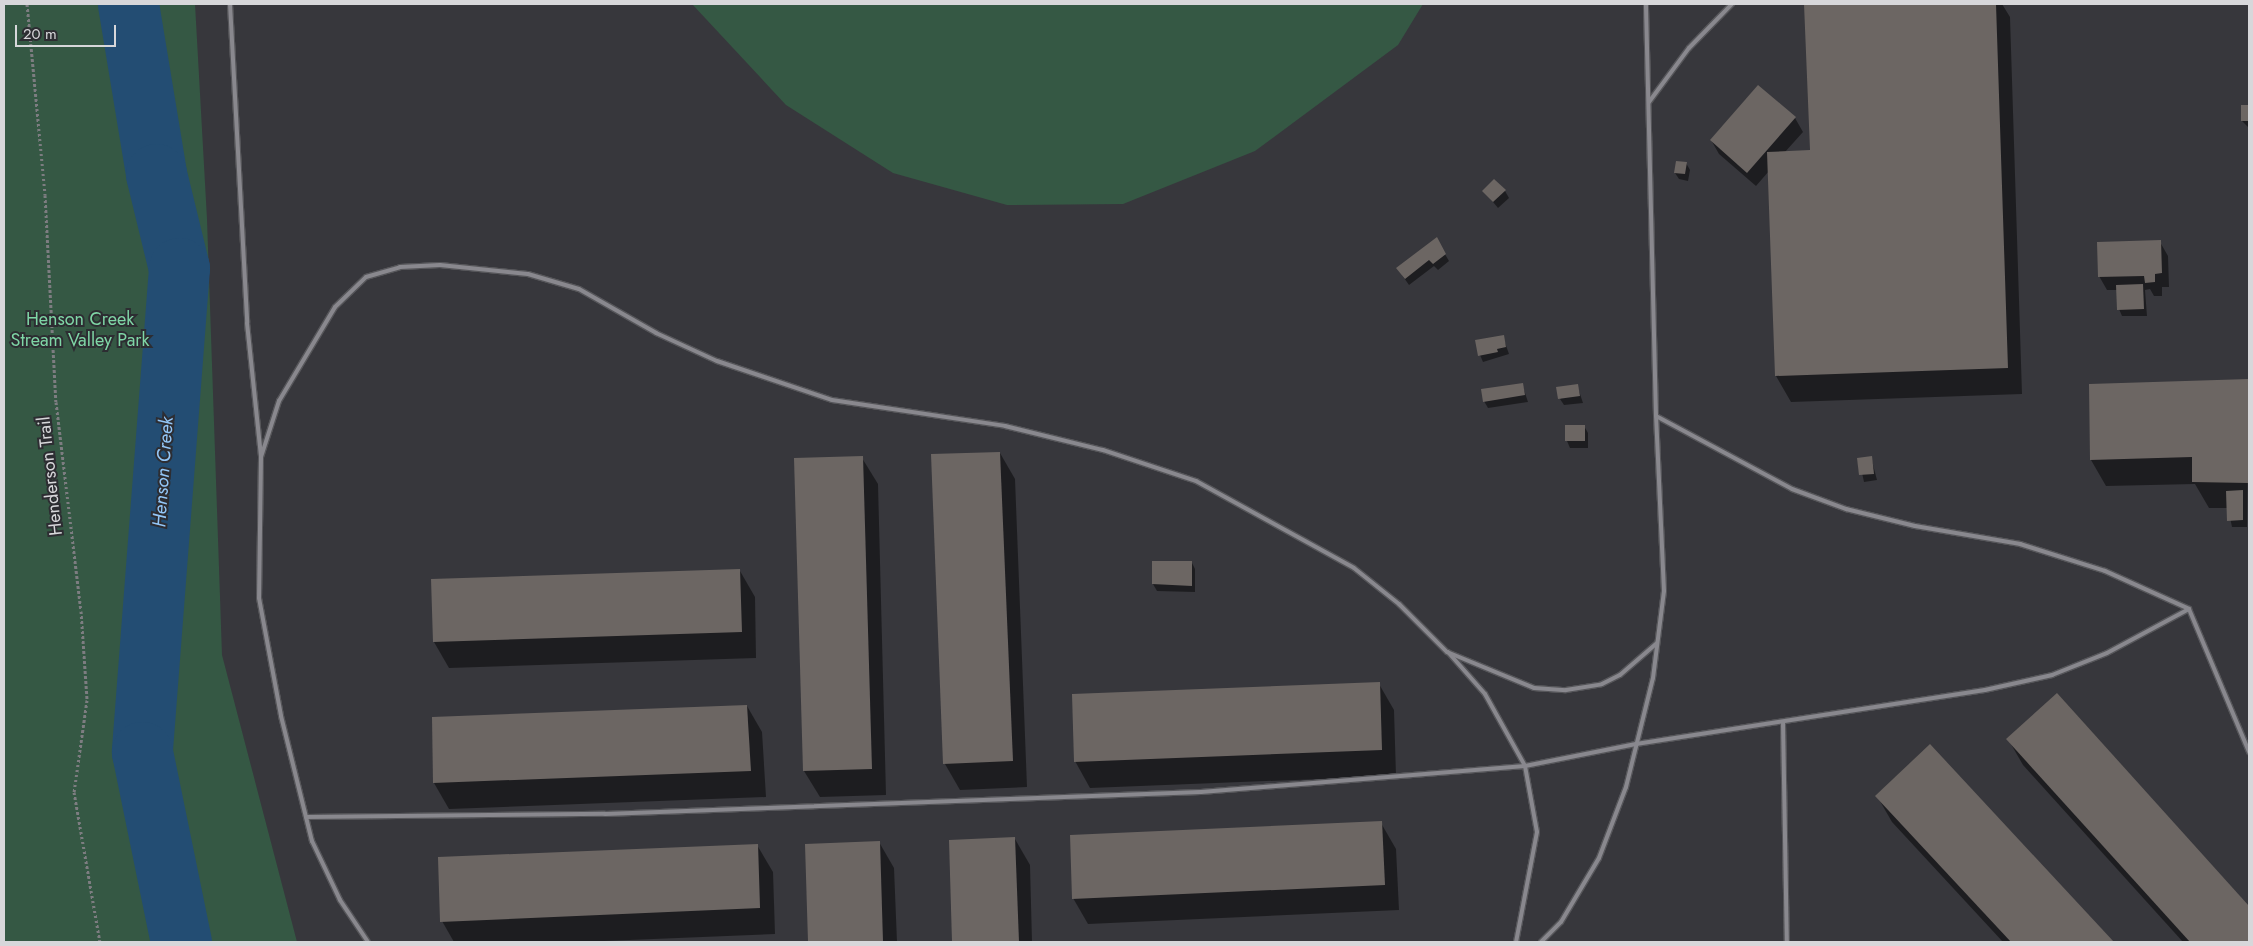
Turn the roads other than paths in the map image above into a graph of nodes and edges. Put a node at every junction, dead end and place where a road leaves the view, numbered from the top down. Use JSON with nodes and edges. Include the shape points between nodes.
{"nodes":[{"id":1,"x":230,"y":4,"type":"edge"},
{"id":2,"x":1646,"y":4,"type":"edge"},
{"id":3,"x":1732,"y":4,"type":"edge"},
{"id":4,"x":1648,"y":102,"type":"junction"},
{"id":5,"x":1656,"y":416,"type":"junction"},
{"id":6,"x":261,"y":457,"type":"junction"},
{"id":7,"x":2188,"y":609,"type":"junction"},
{"id":8,"x":1658,"y":643,"type":"junction"},
{"id":9,"x":1447,"y":652,"type":"junction"},
{"id":10,"x":1783,"y":722,"type":"junction"},
{"id":11,"x":1636,"y":744,"type":"junction"},
{"id":12,"x":2249,"y":752,"type":"edge"},
{"id":13,"x":1525,"y":766,"type":"junction"},
{"id":14,"x":306,"y":816,"type":"junction"},
{"id":15,"x":368,"y":942,"type":"edge"},
{"id":16,"x":1516,"y":942,"type":"edge"},
{"id":17,"x":1541,"y":942,"type":"edge"},
{"id":18,"x":1787,"y":942,"type":"edge"}],
"edges":[{"from":1,"to":6,"type":"lane","via":[[247,323]]},
{"from":2,"to":4,"type":"lane"},
{"from":3,"to":4,"type":"lane","via":[[1689,48]]},
{"from":4,"to":5,"type":"lane"},
{"from":5,"to":7,"type":"lane","via":[[1792,490],[1846,509],[1915,526],[2020,544],[2105,571]]},
{"from":5,"to":8,"type":"lane","via":[[1664,590]]},
{"from":6,"to":9,"type":"lane","via":[[283,394],[336,307],[366,277],[400,267],[440,264],[528,274],[579,288],[656,333],[718,361],[832,400],[1005,426],[1103,450],[1196,481],[1354,568],[1399,604]]},
{"from":6,"to":14,"type":"lane","via":[[259,598],[281,716]]},
{"from":7,"to":10,"type":"lane","via":[[2107,653],[2052,675],[1984,690]]},
{"from":7,"to":12,"type":"lane"},
{"from":8,"to":9,"type":"lane","via":[[1620,675],[1602,684],[1566,690],[1534,688]]},
{"from":8,"to":11,"type":"lane","via":[[1653,678]]},
{"from":9,"to":13,"type":"lane","via":[[1485,694]]},
{"from":10,"to":11,"type":"lane"},
{"from":10,"to":18,"type":"lane"},
{"from":11,"to":13,"type":"lane"},
{"from":11,"to":17,"type":"lane","via":[[1626,787],[1599,858],[1561,922]]},
{"from":13,"to":14,"type":"lane","via":[[1201,792],[605,814]]},
{"from":13,"to":16,"type":"lane","via":[[1537,832]]},
{"from":14,"to":15,"type":"lane","via":[[312,841],[340,900]]}]}
